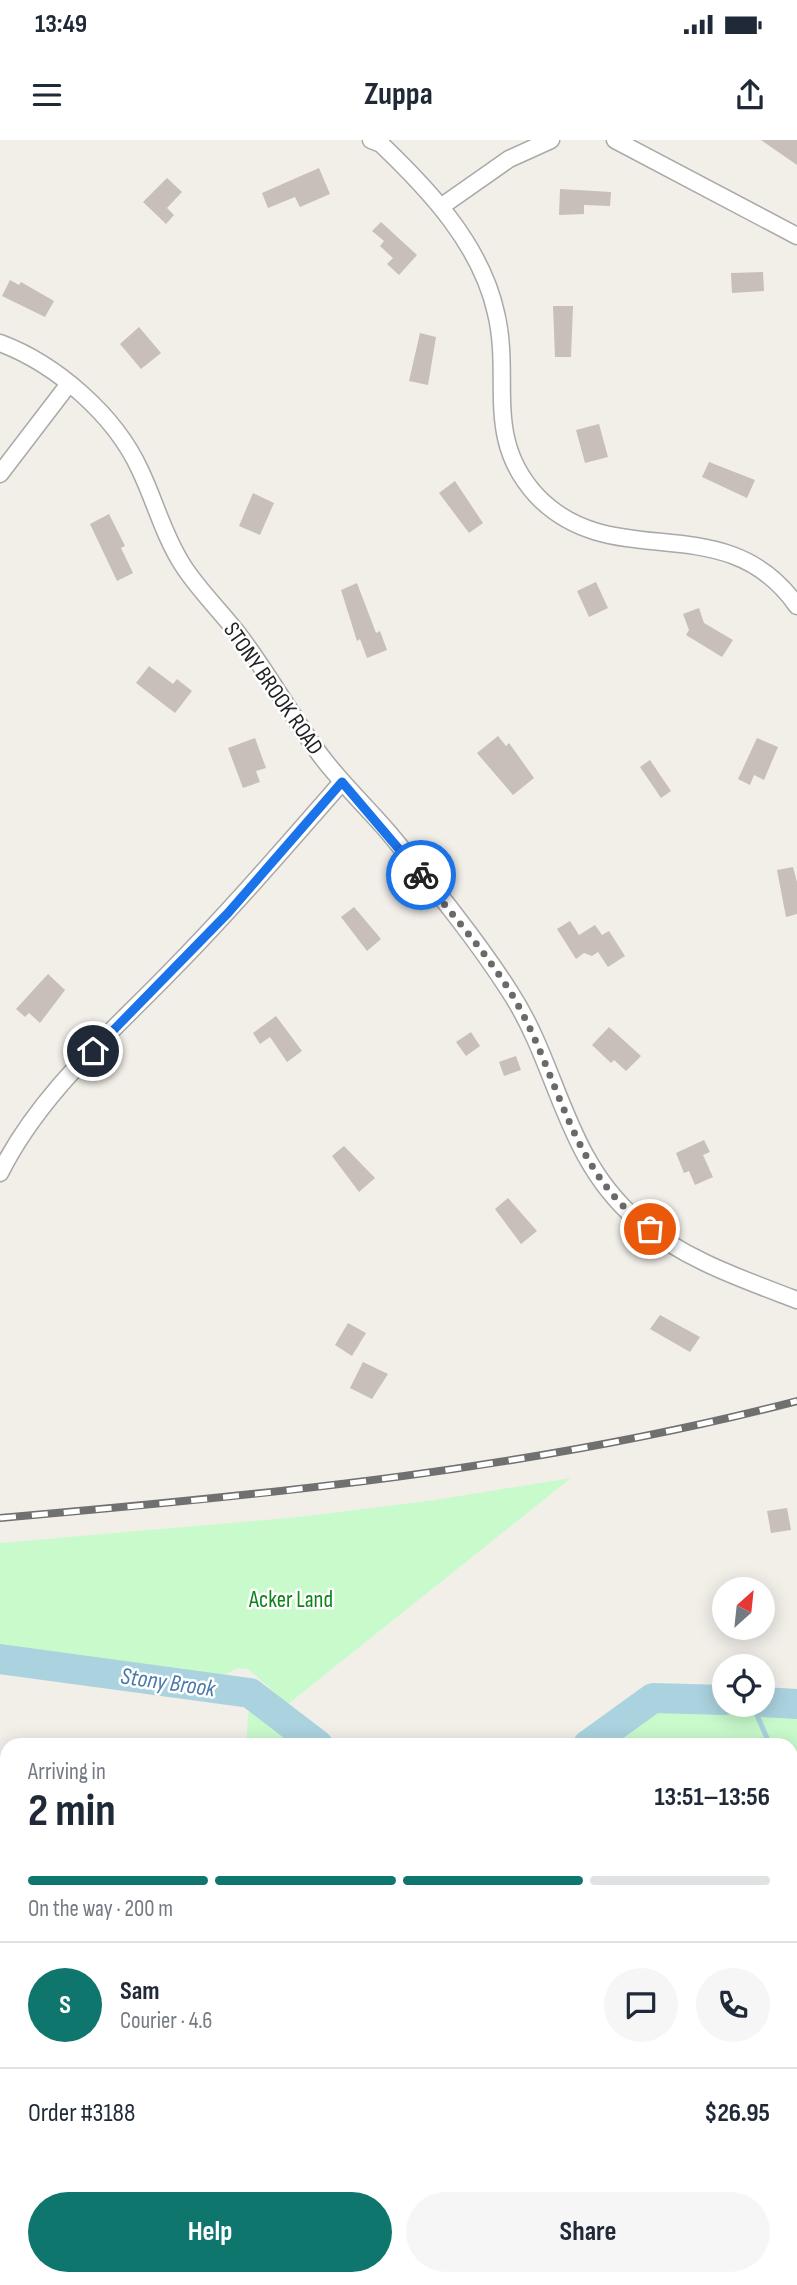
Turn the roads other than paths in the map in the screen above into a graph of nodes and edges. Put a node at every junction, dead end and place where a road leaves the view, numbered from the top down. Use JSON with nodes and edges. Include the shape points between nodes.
{"nodes":[{"id":1,"x":371,"y":140,"type":"edge"},
{"id":2,"x":551,"y":140,"type":"edge"},
{"id":3,"x":615,"y":140,"type":"edge"},
{"id":4,"x":442,"y":206,"type":"junction"},
{"id":5,"x":797,"y":236,"type":"edge"},
{"id":6,"x":0,"y":343,"type":"edge"},
{"id":7,"x":68,"y":385,"type":"junction"},
{"id":8,"x":0,"y":474,"type":"edge"},
{"id":9,"x":797,"y":606,"type":"edge"},
{"id":10,"x":342,"y":782,"type":"junction"},
{"id":11,"x":0,"y":1173,"type":"edge"},
{"id":12,"x":797,"y":1300,"type":"edge"}],
"edges":[{"from":1,"to":4,"type":"street","via":[[381,144]]},
{"from":2,"to":4,"type":"street","via":[[509,159]]},
{"from":3,"to":5,"type":"street"},
{"from":4,"to":9,"type":"street","via":[[484,278],[496,313],[502,430],[538,497],[584,527],[613,537],[713,547],[740,557],[770,575]]},
{"from":6,"to":7,"type":"street","name":"STONY BROOK ROAD","via":[[25,354]]},
{"from":7,"to":8,"type":"street"},
{"from":7,"to":10,"type":"street","name":"STONY BROOK ROAD","via":[[121,437],[182,564],[245,642]]},
{"from":10,"to":11,"type":"street","via":[[228,913],[74,1069],[18,1137]]},
{"from":10,"to":12,"type":"street","name":"STONY BROOK ROAD","via":[[388,833],[511,992],[578,1145],[614,1195],[636,1219],[684,1252]]}]}
